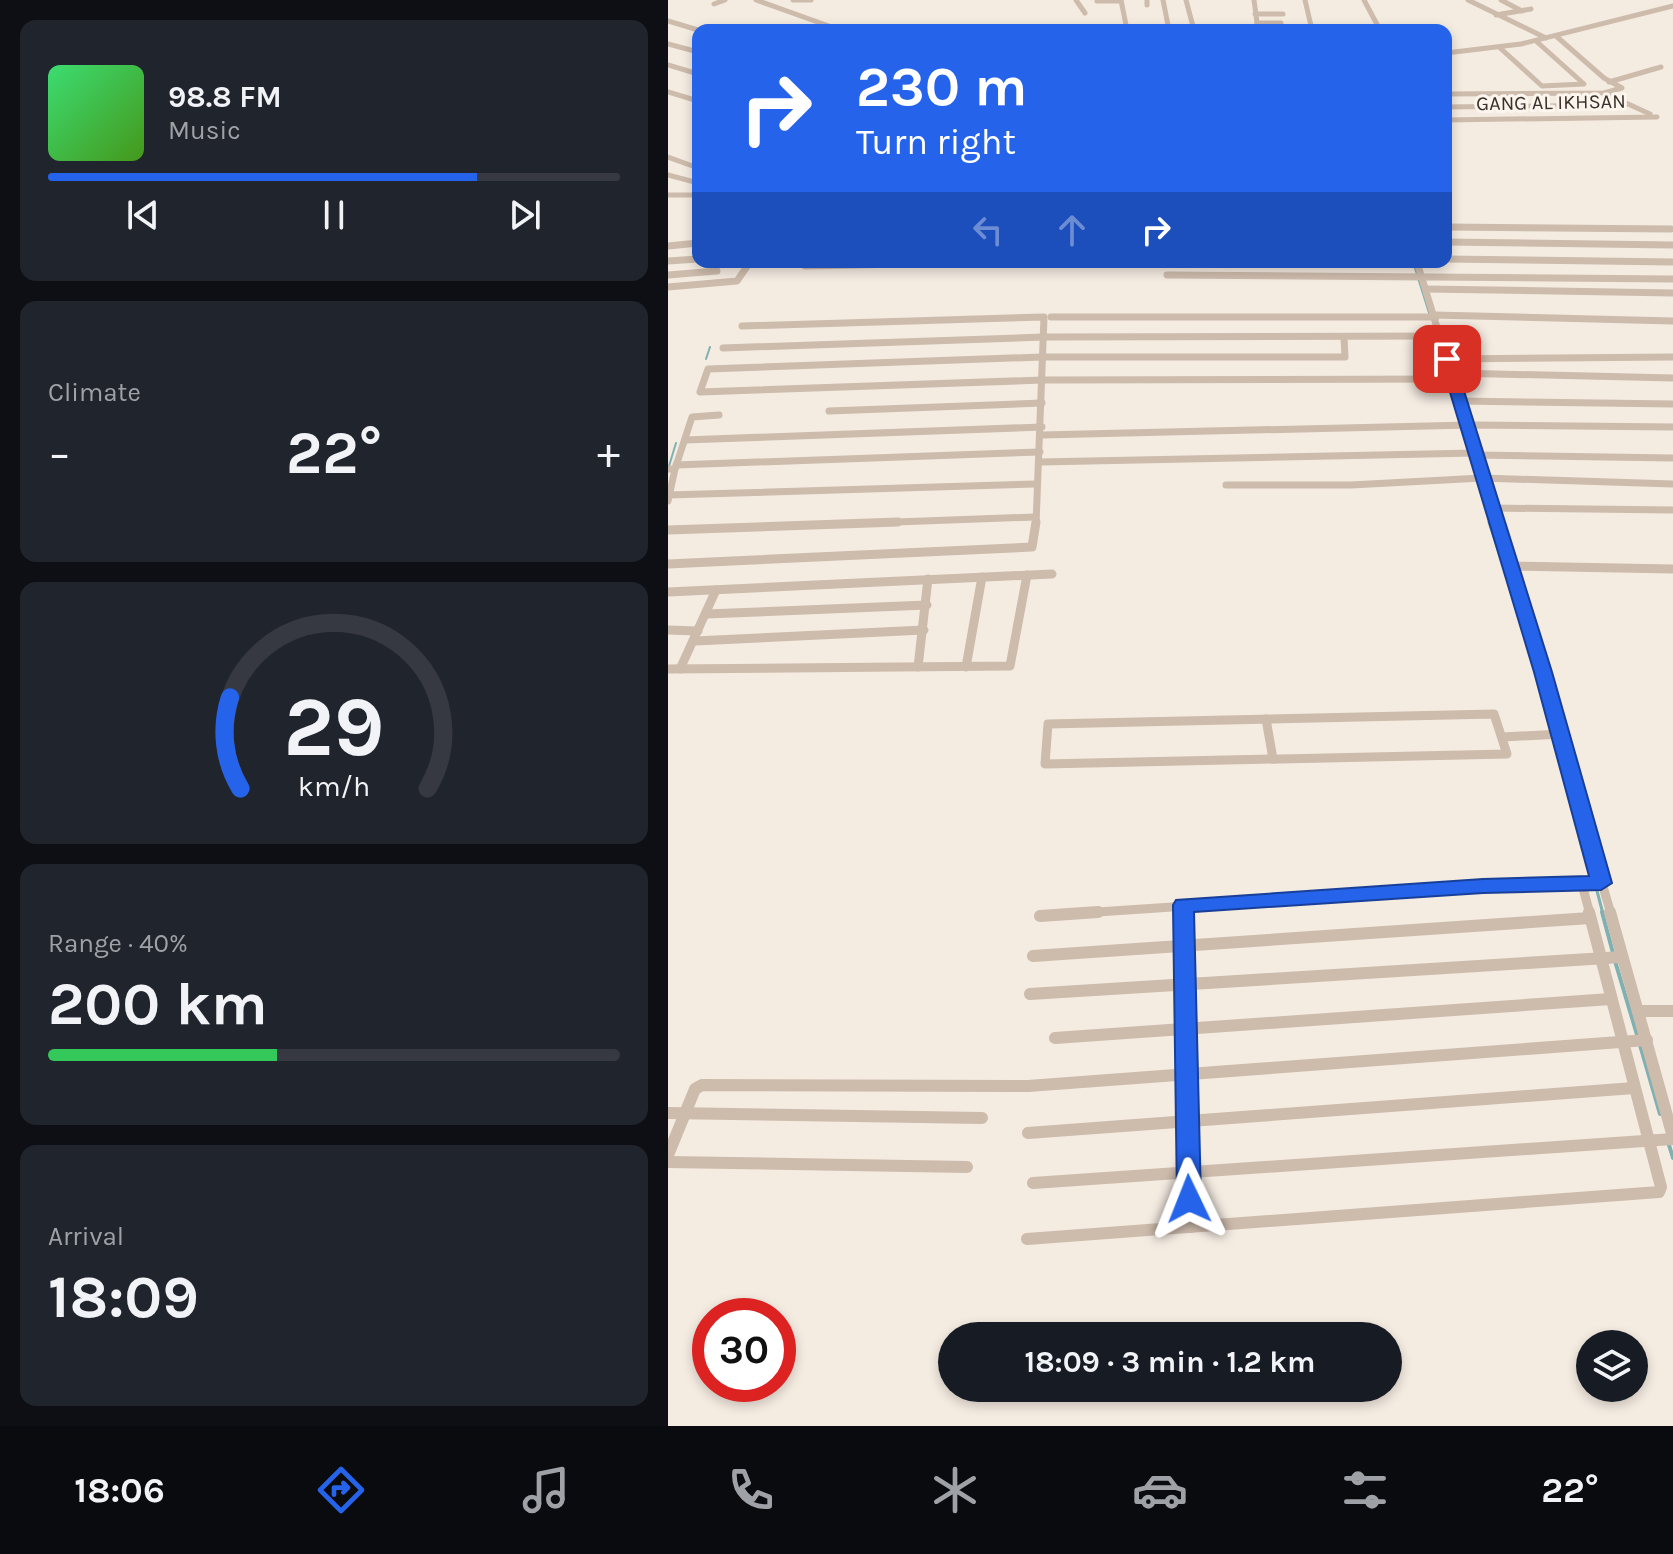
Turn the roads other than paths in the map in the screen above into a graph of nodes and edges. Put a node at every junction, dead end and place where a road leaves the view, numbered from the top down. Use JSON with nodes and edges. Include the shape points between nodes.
{"nodes":[{"id":1,"x":724,"y":0,"type":"edge"},
{"id":2,"x":756,"y":0,"type":"edge"},
{"id":3,"x":793,"y":0,"type":"edge"},
{"id":4,"x":811,"y":0,"type":"edge"},
{"id":5,"x":1076,"y":0,"type":"edge"},
{"id":6,"x":1121,"y":0,"type":"edge"},
{"id":7,"x":1163,"y":0,"type":"edge"},
{"id":8,"x":1186,"y":0,"type":"edge"},
{"id":9,"x":1254,"y":0,"type":"edge"},
{"id":10,"x":1305,"y":0,"type":"edge"},
{"id":11,"x":1364,"y":0,"type":"edge"},
{"id":12,"x":1468,"y":0,"type":"edge"},
{"id":13,"x":1501,"y":0,"type":"edge"},
{"id":14,"x":1097,"y":1,"type":"edge"},
{"id":15,"x":714,"y":4,"type":"dead end"},
{"id":16,"x":1673,"y":6,"type":"edge"},
{"id":17,"x":1531,"y":9,"type":"dead end"},
{"id":18,"x":1522,"y":11,"type":"junction"},
{"id":19,"x":1085,"y":13,"type":"dead end"},
{"id":20,"x":1255,"y":14,"type":"junction"},
{"id":21,"x":1283,"y":14,"type":"dead end"},
{"id":22,"x":1496,"y":15,"type":"junction"},
{"id":23,"x":668,"y":21,"type":"edge"},
{"id":24,"x":1257,"y":23,"type":"joint"},
{"id":25,"x":1281,"y":23,"type":"dead end"},
{"id":26,"x":823,"y":24,"type":"edge"},
{"id":27,"x":1126,"y":24,"type":"edge"},
{"id":28,"x":1168,"y":24,"type":"edge"},
{"id":29,"x":1192,"y":24,"type":"edge"},
{"id":30,"x":1311,"y":24,"type":"edge"},
{"id":31,"x":1377,"y":24,"type":"edge"},
{"id":32,"x":692,"y":28,"type":"edge"},
{"id":33,"x":1556,"y":36,"type":"junction"},
{"id":34,"x":1546,"y":38,"type":"junction"},
{"id":35,"x":1536,"y":41,"type":"junction"},
{"id":36,"x":668,"y":44,"type":"edge"},
{"id":37,"x":1499,"y":47,"type":"junction"},
{"id":38,"x":692,"y":50,"type":"edge"},
{"id":39,"x":1452,"y":52,"type":"edge"},
{"id":40,"x":668,"y":65,"type":"edge"},
{"id":41,"x":1661,"y":67,"type":"dead end"},
{"id":42,"x":692,"y":72,"type":"edge"},
{"id":43,"x":1609,"y":82,"type":"junction"},
{"id":44,"x":668,"y":92,"type":"edge"},
{"id":45,"x":1604,"y":93,"type":"junction"},
{"id":46,"x":1452,"y":94,"type":"edge"},
{"id":47,"x":692,"y":99,"type":"edge"},
{"id":48,"x":1626,"y":105,"type":"junction"},
{"id":49,"x":1452,"y":107,"type":"edge"},
{"id":50,"x":1452,"y":120,"type":"edge"},
{"id":51,"x":668,"y":157,"type":"edge"},
{"id":52,"x":692,"y":166,"type":"edge"},
{"id":53,"x":668,"y":175,"type":"edge"},
{"id":54,"x":692,"y":187,"type":"edge"},
{"id":55,"x":669,"y":194,"type":"edge"},
{"id":56,"x":1452,"y":227,"type":"edge"},
{"id":57,"x":1671,"y":229,"type":"edge"},
{"id":58,"x":1452,"y":242,"type":"edge"},
{"id":59,"x":692,"y":244,"type":"edge"},
{"id":60,"x":1673,"y":245,"type":"edge"},
{"id":61,"x":668,"y":246,"type":"edge"},
{"id":62,"x":692,"y":259,"type":"edge"},
{"id":63,"x":1452,"y":259,"type":"edge"},
{"id":64,"x":668,"y":261,"type":"edge"},
{"id":65,"x":1673,"y":262,"type":"edge"},
{"id":66,"x":746,"y":268,"type":"edge"},
{"id":67,"x":1420,"y":268,"type":"edge"},
{"id":68,"x":717,"y":271,"type":"dead end"},
{"id":69,"x":1422,"y":274,"type":"junction"},
{"id":70,"x":668,"y":275,"type":"edge"},
{"id":71,"x":1167,"y":275,"type":"dead end"},
{"id":72,"x":1624,"y":278,"type":"junction"},
{"id":73,"x":1673,"y":279,"type":"edge"},
{"id":74,"x":668,"y":287,"type":"edge"},
{"id":75,"x":1426,"y":289,"type":"junction"},
{"id":76,"x":1630,"y":292,"type":"junction"},
{"id":77,"x":1673,"y":293,"type":"edge"},
{"id":78,"x":1436,"y":316,"type":"junction"},
{"id":79,"x":1051,"y":317,"type":"dead end"},
{"id":80,"x":1172,"y":317,"type":"junction"},
{"id":81,"x":1673,"y":321,"type":"edge"},
{"id":82,"x":742,"y":326,"type":"dead end"},
{"id":83,"x":1442,"y":336,"type":"junction"},
{"id":84,"x":1044,"y":337,"type":"junction"},
{"id":85,"x":1171,"y":337,"type":"junction"},
{"id":86,"x":1201,"y":337,"type":"junction"},
{"id":87,"x":1344,"y":337,"type":"junction"},
{"id":88,"x":723,"y":348,"type":"dead end"},
{"id":89,"x":1605,"y":355,"type":"junction"},
{"id":90,"x":1643,"y":356,"type":"junction"},
{"id":91,"x":1042,"y":357,"type":"junction"},
{"id":92,"x":1673,"y":357,"type":"edge"},
{"id":93,"x":1201,"y":358,"type":"junction"},
{"id":94,"x":1567,"y":358,"type":"junction"},
{"id":95,"x":1447,"y":359,"type":"junction"},
{"id":96,"x":1453,"y":376,"type":"junction"},
{"id":97,"x":1574,"y":376,"type":"junction"},
{"id":98,"x":1610,"y":376,"type":"junction"},
{"id":99,"x":1649,"y":377,"type":"junction"},
{"id":100,"x":1673,"y":378,"type":"edge"},
{"id":101,"x":1043,"y":380,"type":"junction"},
{"id":102,"x":1460,"y":401,"type":"junction"},
{"id":103,"x":1042,"y":403,"type":"junction"},
{"id":104,"x":1673,"y":404,"type":"edge"},
{"id":105,"x":829,"y":411,"type":"dead end"},
{"id":106,"x":719,"y":415,"type":"dead end"},
{"id":107,"x":1467,"y":426,"type":"junction"},
{"id":108,"x":1673,"y":427,"type":"edge"},
{"id":109,"x":1042,"y":431,"type":"junction"},
{"id":110,"x":685,"y":440,"type":"junction"},
{"id":111,"x":1040,"y":452,"type":"junction"},
{"id":112,"x":1475,"y":454,"type":"junction"},
{"id":113,"x":1673,"y":458,"type":"edge"},
{"id":114,"x":1040,"y":462,"type":"junction"},
{"id":115,"x":673,"y":468,"type":"edge"},
{"id":116,"x":1482,"y":478,"type":"junction"},
{"id":117,"x":1036,"y":484,"type":"junction"},
{"id":118,"x":1673,"y":484,"type":"edge"},
{"id":119,"x":1226,"y":485,"type":"dead end"},
{"id":120,"x":668,"y":497,"type":"edge"},
{"id":121,"x":1490,"y":508,"type":"junction"},
{"id":122,"x":1673,"y":510,"type":"edge"},
{"id":123,"x":1034,"y":517,"type":"junction"},
{"id":124,"x":668,"y":530,"type":"edge"},
{"id":125,"x":668,"y":564,"type":"edge"},
{"id":126,"x":1509,"y":566,"type":"junction"},
{"id":127,"x":1673,"y":569,"type":"edge"},
{"id":128,"x":1052,"y":574,"type":"dead end"},
{"id":129,"x":1027,"y":575,"type":"junction"},
{"id":130,"x":982,"y":577,"type":"junction"},
{"id":131,"x":928,"y":579,"type":"junction"},
{"id":132,"x":716,"y":590,"type":"junction"},
{"id":133,"x":668,"y":592,"type":"edge"},
{"id":134,"x":927,"y":605,"type":"junction"},
{"id":135,"x":706,"y":614,"type":"junction"},
{"id":136,"x":668,"y":630,"type":"edge"},
{"id":137,"x":924,"y":630,"type":"junction"},
{"id":138,"x":696,"y":636,"type":"junction"},
{"id":139,"x":918,"y":667,"type":"junction"},
{"id":140,"x":966,"y":667,"type":"junction"},
{"id":141,"x":668,"y":669,"type":"edge"},
{"id":142,"x":680,"y":669,"type":"junction"},
{"id":143,"x":1266,"y":719,"type":"junction"},
{"id":144,"x":1560,"y":734,"type":"junction"},
{"id":145,"x":1502,"y":737,"type":"junction"},
{"id":146,"x":1273,"y":759,"type":"junction"},
{"id":147,"x":1581,"y":881,"type":"junction"},
{"id":148,"x":1601,"y":883,"type":"junction"},
{"id":149,"x":1183,"y":905,"type":"junction"},
{"id":150,"x":1040,"y":916,"type":"dead end"},
{"id":151,"x":1590,"y":918,"type":"junction"},
{"id":152,"x":1183,"y":945,"type":"junction"},
{"id":153,"x":1033,"y":956,"type":"dead end"},
{"id":154,"x":1622,"y":957,"type":"junction"},
{"id":155,"x":1599,"y":958,"type":"junction"},
{"id":156,"x":1184,"y":985,"type":"junction"},
{"id":157,"x":1030,"y":994,"type":"dead end"},
{"id":158,"x":1611,"y":999,"type":"junction"},
{"id":159,"x":1638,"y":1011,"type":"junction"},
{"id":160,"x":1673,"y":1011,"type":"edge"},
{"id":161,"x":1186,"y":1028,"type":"junction"},
{"id":162,"x":1055,"y":1038,"type":"dead end"},
{"id":163,"x":1647,"y":1040,"type":"junction"},
{"id":164,"x":1623,"y":1042,"type":"junction"},
{"id":165,"x":1187,"y":1074,"type":"junction"},
{"id":166,"x":1634,"y":1088,"type":"junction"},
{"id":167,"x":668,"y":1113,"type":"edge"},
{"id":168,"x":685,"y":1113,"type":"junction"},
{"id":169,"x":982,"y":1118,"type":"dead end"},
{"id":170,"x":1187,"y":1122,"type":"junction"},
{"id":171,"x":1028,"y":1133,"type":"dead end"},
{"id":172,"x":1673,"y":1138,"type":"edge"},
{"id":173,"x":1650,"y":1140,"type":"junction"},
{"id":174,"x":668,"y":1155,"type":"edge"},
{"id":175,"x":668,"y":1162,"type":"edge"},
{"id":176,"x":967,"y":1167,"type":"dead end"},
{"id":177,"x":1188,"y":1172,"type":"junction"},
{"id":178,"x":1033,"y":1183,"type":"dead end"},
{"id":179,"x":1191,"y":1227,"type":"junction"},
{"id":180,"x":1027,"y":1239,"type":"dead end"}],
"edges":[{"from":1,"to":15,"type":"street"},
{"from":2,"to":26,"type":"street"},
{"from":3,"to":4,"type":"street"},
{"from":5,"to":19,"type":"street"},
{"from":6,"to":14,"type":"street"},
{"from":6,"to":27,"type":"street"},
{"from":7,"to":28,"type":"street"},
{"from":8,"to":29,"type":"street"},
{"from":9,"to":20,"type":"street"},
{"from":10,"to":30,"type":"street"},
{"from":11,"to":31,"type":"street"},
{"from":12,"to":22,"type":"street"},
{"from":13,"to":18,"type":"street"},
{"from":16,"to":33,"type":"street"},
{"from":17,"to":18,"type":"street"},
{"from":18,"to":22,"type":"street"},
{"from":20,"to":21,"type":"street"},
{"from":20,"to":24,"type":"street"},
{"from":22,"to":34,"type":"street"},
{"from":23,"to":32,"type":"street"},
{"from":24,"to":25,"type":"street"},
{"from":33,"to":34,"type":"street"},
{"from":33,"to":43,"type":"street"},
{"from":34,"to":35,"type":"street"},
{"from":35,"to":37,"type":"street"},
{"from":35,"to":37,"type":"street","via":[[1584,84],[1542,86]]},
{"from":36,"to":38,"type":"street"},
{"from":37,"to":39,"type":"street"},
{"from":40,"to":42,"type":"street"},
{"from":41,"to":43,"type":"street"},
{"from":43,"to":45,"type":"street","via":[[1622,88]]},
{"from":44,"to":47,"type":"street"},
{"from":45,"to":46,"type":"street"},
{"from":45,"to":48,"type":"street"},
{"from":48,"to":49,"type":"street"},
{"from":48,"to":50,"type":"street","name":"GANG AL IKHSAN","via":[[1657,117]]},
{"from":51,"to":52,"type":"street"},
{"from":53,"to":54,"type":"street"},
{"from":54,"to":55,"type":"street"},
{"from":56,"to":57,"type":"street"},
{"from":58,"to":60,"type":"street"},
{"from":59,"to":61,"type":"street"},
{"from":62,"to":64,"type":"street"},
{"from":63,"to":65,"type":"street"},
{"from":66,"to":74,"type":"street","via":[[737,281]]},
{"from":67,"to":69,"type":"street"},
{"from":68,"to":70,"type":"street"},
{"from":69,"to":71,"type":"street"},
{"from":69,"to":72,"type":"street"},
{"from":69,"to":75,"type":"street"},
{"from":72,"to":73,"type":"street"},
{"from":72,"to":76,"type":"street"},
{"from":75,"to":76,"type":"street"},
{"from":75,"to":78,"type":"street"},
{"from":76,"to":77,"type":"street"},
{"from":78,"to":80,"type":"street"},
{"from":78,"to":81,"type":"street"},
{"from":78,"to":83,"type":"street"},
{"from":79,"to":80,"type":"street"},
{"from":80,"to":85,"type":"street"},
{"from":82,"to":84,"type":"street","via":[[1044,317]]},
{"from":83,"to":87,"type":"street"},
{"from":83,"to":95,"type":"street"},
{"from":84,"to":85,"type":"street"},
{"from":84,"to":88,"type":"street"},
{"from":84,"to":91,"type":"street"},
{"from":85,"to":86,"type":"street"},
{"from":86,"to":87,"type":"street"},
{"from":86,"to":93,"type":"street"},
{"from":87,"to":93,"type":"street","via":[[1345,357]]},
{"from":89,"to":90,"type":"street"},
{"from":89,"to":94,"type":"street"},
{"from":89,"to":98,"type":"street"},
{"from":90,"to":92,"type":"street"},
{"from":90,"to":99,"type":"street"},
{"from":91,"to":93,"type":"street"},
{"from":91,"to":101,"type":"street"},
{"from":91,"to":101,"type":"street","via":[[707,369],[700,392]]},
{"from":94,"to":95,"type":"street"},
{"from":94,"to":97,"type":"street"},
{"from":95,"to":96,"type":"street"},
{"from":96,"to":97,"type":"street"},
{"from":96,"to":101,"type":"street"},
{"from":96,"to":102,"type":"street"},
{"from":97,"to":98,"type":"street"},
{"from":98,"to":99,"type":"street"},
{"from":99,"to":100,"type":"street"},
{"from":101,"to":103,"type":"street"},
{"from":102,"to":104,"type":"street"},
{"from":102,"to":107,"type":"street"},
{"from":103,"to":105,"type":"street"},
{"from":103,"to":109,"type":"street"},
{"from":106,"to":110,"type":"street","via":[[692,417]]},
{"from":107,"to":108,"type":"street"},
{"from":107,"to":109,"type":"street"},
{"from":107,"to":112,"type":"street"},
{"from":109,"to":110,"type":"street"},
{"from":109,"to":111,"type":"street"},
{"from":110,"to":115,"type":"street"},
{"from":111,"to":114,"type":"street"},
{"from":111,"to":115,"type":"street"},
{"from":112,"to":113,"type":"street"},
{"from":112,"to":114,"type":"street"},
{"from":112,"to":116,"type":"street"},
{"from":114,"to":117,"type":"street"},
{"from":115,"to":120,"type":"street"},
{"from":116,"to":118,"type":"street"},
{"from":116,"to":119,"type":"street"},
{"from":116,"to":121,"type":"street"},
{"from":117,"to":120,"type":"street"},
{"from":117,"to":123,"type":"street"},
{"from":121,"to":122,"type":"street"},
{"from":121,"to":126,"type":"street"},
{"from":123,"to":124,"type":"street"},
{"from":123,"to":125,"type":"street","via":[[1032,547]]},
{"from":126,"to":127,"type":"street"},
{"from":126,"to":144,"type":"street"},
{"from":128,"to":129,"type":"street"},
{"from":129,"to":130,"type":"street"},
{"from":129,"to":140,"type":"street","via":[[1013,664]]},
{"from":130,"to":131,"type":"street"},
{"from":130,"to":140,"type":"street"},
{"from":131,"to":132,"type":"street"},
{"from":131,"to":134,"type":"street"},
{"from":132,"to":133,"type":"street"},
{"from":132,"to":135,"type":"street"},
{"from":134,"to":135,"type":"street"},
{"from":134,"to":137,"type":"street"},
{"from":135,"to":138,"type":"street"},
{"from":136,"to":138,"type":"street"},
{"from":137,"to":138,"type":"street"},
{"from":137,"to":139,"type":"street"},
{"from":138,"to":142,"type":"street"},
{"from":139,"to":140,"type":"street"},
{"from":139,"to":142,"type":"street"},
{"from":141,"to":142,"type":"street"},
{"from":143,"to":145,"type":"street","via":[[1494,714]]},
{"from":143,"to":146,"type":"street"},
{"from":143,"to":146,"type":"street","via":[[1048,724],[1045,764]]},
{"from":144,"to":145,"type":"street"},
{"from":144,"to":148,"type":"street"},
{"from":145,"to":146,"type":"street","via":[[1507,754]]},
{"from":147,"to":148,"type":"street"},
{"from":147,"to":149,"type":"street"},
{"from":147,"to":151,"type":"street"},
{"from":148,"to":154,"type":"street"},
{"from":149,"to":150,"type":"street"},
{"from":149,"to":152,"type":"street"},
{"from":151,"to":152,"type":"street"},
{"from":151,"to":155,"type":"street"},
{"from":152,"to":153,"type":"street"},
{"from":152,"to":156,"type":"street"},
{"from":154,"to":155,"type":"street"},
{"from":154,"to":159,"type":"street"},
{"from":155,"to":156,"type":"street"},
{"from":155,"to":158,"type":"street"},
{"from":156,"to":157,"type":"street"},
{"from":156,"to":161,"type":"street"},
{"from":158,"to":161,"type":"street"},
{"from":158,"to":164,"type":"street"},
{"from":159,"to":160,"type":"street"},
{"from":159,"to":163,"type":"street"},
{"from":161,"to":162,"type":"street"},
{"from":161,"to":165,"type":"street"},
{"from":163,"to":164,"type":"street"},
{"from":163,"to":172,"type":"street"},
{"from":164,"to":165,"type":"street"},
{"from":164,"to":166,"type":"street"},
{"from":165,"to":168,"type":"street","via":[[966,1088],[702,1085]]},
{"from":165,"to":170,"type":"street"},
{"from":166,"to":170,"type":"street"},
{"from":166,"to":173,"type":"street"},
{"from":167,"to":168,"type":"street"},
{"from":168,"to":169,"type":"street"},
{"from":168,"to":174,"type":"street"},
{"from":170,"to":171,"type":"street"},
{"from":170,"to":177,"type":"street"},
{"from":172,"to":173,"type":"street"},
{"from":173,"to":177,"type":"street"},
{"from":173,"to":179,"type":"street","via":[[1659,1192]]},
{"from":175,"to":176,"type":"street"},
{"from":177,"to":178,"type":"street"},
{"from":177,"to":179,"type":"street"},
{"from":179,"to":180,"type":"street"}]}
